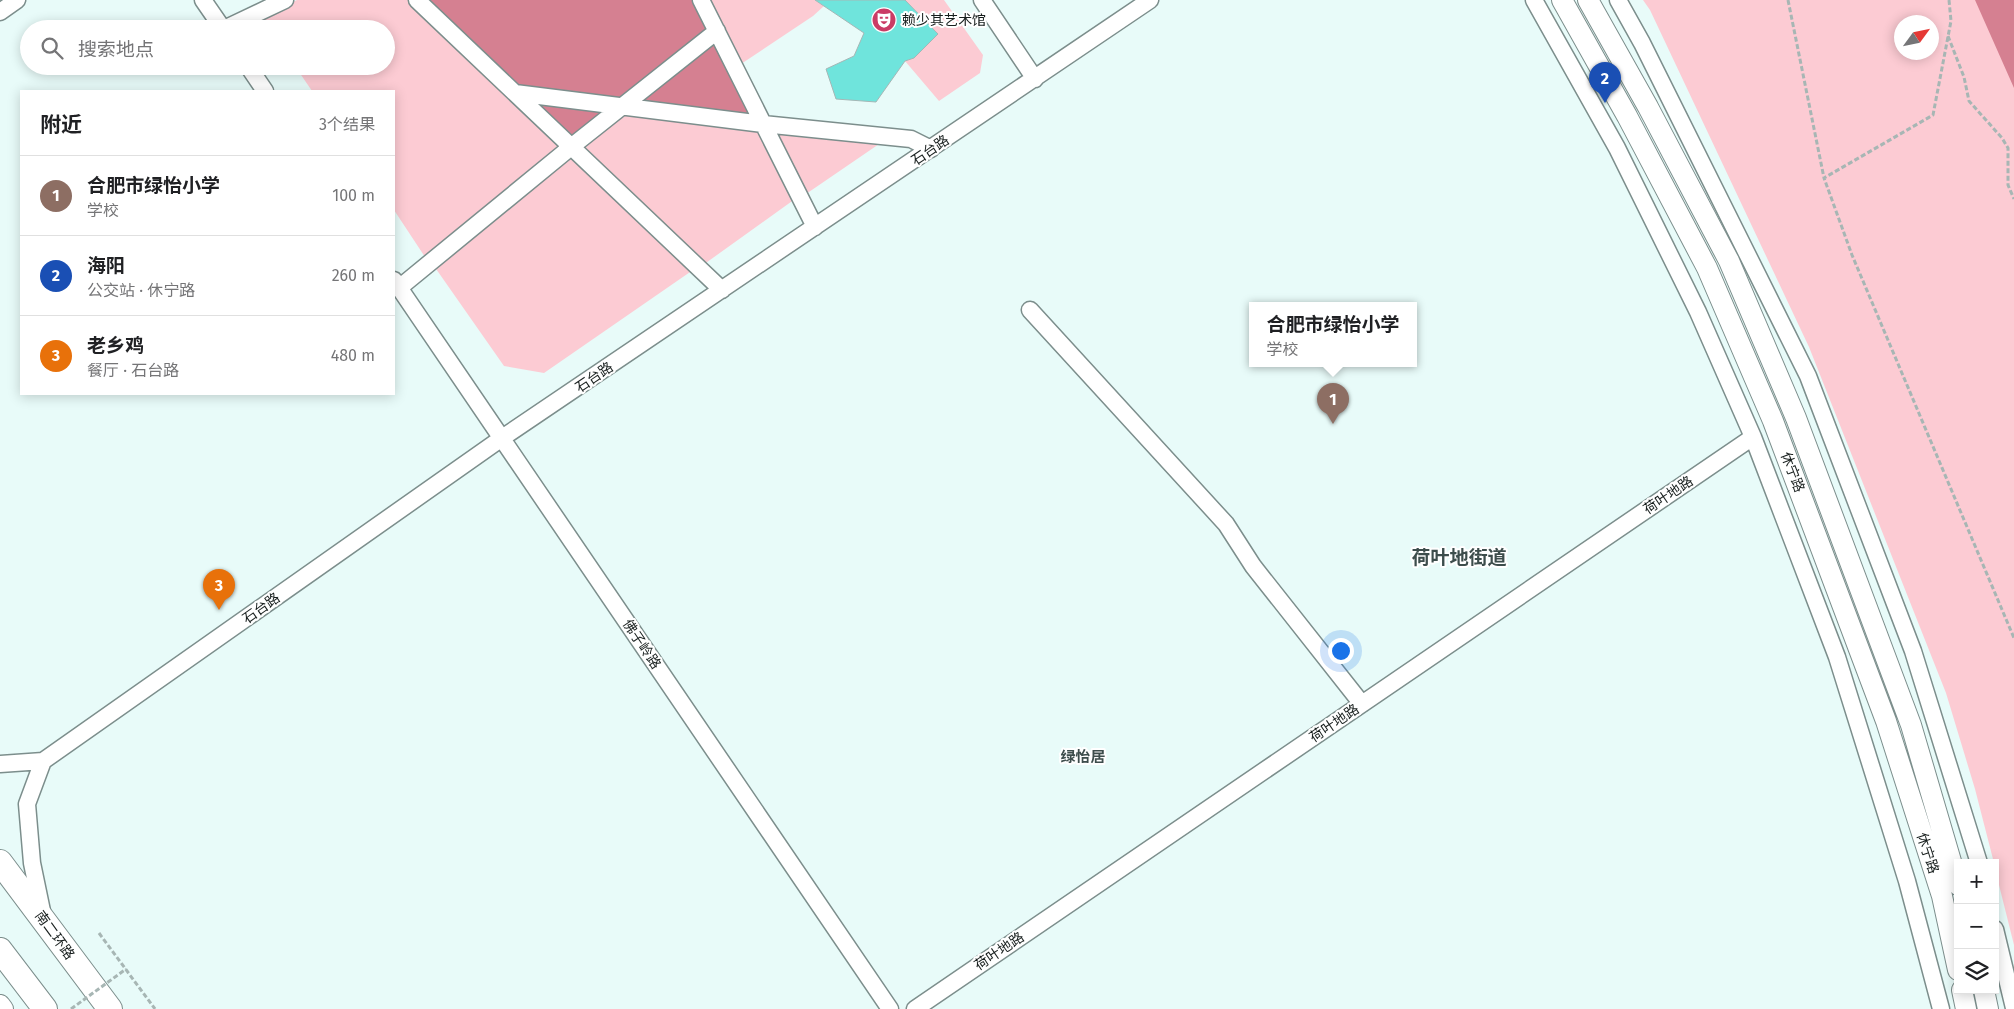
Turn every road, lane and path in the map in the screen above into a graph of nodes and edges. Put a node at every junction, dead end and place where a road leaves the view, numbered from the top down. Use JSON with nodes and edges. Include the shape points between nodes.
{"nodes":[{"id":1,"x":17,"y":0,"type":"edge"},
{"id":2,"x":203,"y":0,"type":"edge"},
{"id":3,"x":285,"y":0,"type":"edge"},
{"id":4,"x":417,"y":0,"type":"edge"},
{"id":5,"x":701,"y":0,"type":"edge"},
{"id":6,"x":982,"y":0,"type":"edge"},
{"id":7,"x":1150,"y":0,"type":"edge"},
{"id":8,"x":1534,"y":0,"type":"edge"},
{"id":9,"x":1562,"y":0,"type":"edge"},
{"id":10,"x":1588,"y":0,"type":"edge"},
{"id":11,"x":1618,"y":0,"type":"edge"},
{"id":12,"x":1788,"y":0,"type":"edge"},
{"id":13,"x":1949,"y":0,"type":"edge"},
{"id":14,"x":0,"y":12,"type":"edge"},
{"id":15,"x":217,"y":20,"type":"edge"},
{"id":16,"x":242,"y":20,"type":"edge"},
{"id":17,"x":717,"y":31,"type":"junction"},
{"id":18,"x":1948,"y":36,"type":"junction"},
{"id":19,"x":254,"y":75,"type":"edge"},
{"id":20,"x":1035,"y":79,"type":"junction"},
{"id":21,"x":264,"y":90,"type":"edge"},
{"id":22,"x":515,"y":93,"type":"junction"},
{"id":23,"x":624,"y":105,"type":"junction"},
{"id":24,"x":764,"y":124,"type":"junction"},
{"id":25,"x":571,"y":147,"type":"junction"},
{"id":26,"x":931,"y":149,"type":"junction"},
{"id":27,"x":1824,"y":178,"type":"junction"},
{"id":28,"x":2014,"y":199,"type":"edge"},
{"id":29,"x":815,"y":227,"type":"junction"},
{"id":30,"x":397,"y":284,"type":"edge"},
{"id":31,"x":722,"y":290,"type":"junction"},
{"id":32,"x":1030,"y":310,"type":"dead end"},
{"id":33,"x":1753,"y":437,"type":"junction"},
{"id":34,"x":502,"y":438,"type":"junction"},
{"id":35,"x":2014,"y":638,"type":"edge"},
{"id":36,"x":1362,"y":704,"type":"junction"},
{"id":37,"x":43,"y":761,"type":"junction"},
{"id":38,"x":0,"y":764,"type":"edge"},
{"id":39,"x":1978,"y":859,"type":"edge"},
{"id":40,"x":0,"y":862,"type":"edge"},
{"id":41,"x":1954,"y":872,"type":"edge"},
{"id":42,"x":43,"y":918,"type":"junction"},
{"id":43,"x":99,"y":933,"type":"dead end"},
{"id":44,"x":1999,"y":946,"type":"edge"},
{"id":45,"x":0,"y":950,"type":"edge"},
{"id":46,"x":1954,"y":952,"type":"edge"},
{"id":47,"x":126,"y":969,"type":"junction"},
{"id":48,"x":1963,"y":994,"type":"edge"},
{"id":49,"x":1985,"y":994,"type":"edge"},
{"id":50,"x":0,"y":1005,"type":"edge"},
{"id":51,"x":2014,"y":1008,"type":"edge"},
{"id":52,"x":2,"y":1009,"type":"edge"},
{"id":53,"x":45,"y":1009,"type":"edge"},
{"id":54,"x":71,"y":1009,"type":"edge"},
{"id":55,"x":110,"y":1009,"type":"edge"},
{"id":56,"x":155,"y":1009,"type":"edge"},
{"id":57,"x":890,"y":1009,"type":"edge"},
{"id":58,"x":915,"y":1009,"type":"edge"},
{"id":59,"x":1941,"y":1009,"type":"edge"},
{"id":60,"x":1966,"y":1009,"type":"edge"},
{"id":61,"x":1988,"y":1009,"type":"edge"}],
"edges":[{"from":1,"to":14,"type":"street"},
{"from":2,"to":15,"type":"street"},
{"from":3,"to":16,"type":"street"},
{"from":4,"to":22,"type":"street"},
{"from":5,"to":17,"type":"street"},
{"from":6,"to":20,"type":"street"},
{"from":7,"to":20,"type":"street","name":"石台路"},
{"from":8,"to":33,"type":"street","via":[[1617,148],[1698,312]]},
{"from":9,"to":46,"type":"main road","name":"休宁路","via":[[1707,268],[1774,421],[1886,721],[1942,896]]},
{"from":10,"to":41,"type":"main road","name":"休宁路","via":[[1729,261],[1796,418],[1910,725]]},
{"from":11,"to":39,"type":"street","via":[[1808,376],[1913,651]]},
{"from":12,"to":27,"type":"path"},
{"from":13,"to":18,"type":"path","via":[[1951,21]]},
{"from":17,"to":23,"type":"street"},
{"from":17,"to":24,"type":"street"},
{"from":18,"to":27,"type":"path","via":[[1933,115]]},
{"from":18,"to":28,"type":"path","via":[[1964,77],[1969,101],[2008,148],[2008,185]]},
{"from":19,"to":21,"type":"street"},
{"from":20,"to":26,"type":"street","name":"石台路"},
{"from":22,"to":23,"type":"street"},
{"from":22,"to":25,"type":"street"},
{"from":23,"to":24,"type":"street"},
{"from":23,"to":25,"type":"street"},
{"from":24,"to":26,"type":"street","via":[[911,139]]},
{"from":24,"to":29,"type":"street"},
{"from":25,"to":30,"type":"street"},
{"from":25,"to":31,"type":"street"},
{"from":26,"to":29,"type":"street","name":"石台路"},
{"from":27,"to":35,"type":"path","via":[[1852,255]]},
{"from":29,"to":31,"type":"street","name":"石台路"},
{"from":30,"to":34,"type":"street","name":"佛子岭路"},
{"from":31,"to":34,"type":"street","name":"石台路"},
{"from":32,"to":36,"type":"street","via":[[1226,524],[1253,566]]},
{"from":33,"to":36,"type":"street","name":"荷叶地路"},
{"from":33,"to":59,"type":"street","via":[[1837,657],[1907,881]]},
{"from":34,"to":37,"type":"street","name":"石台路"},
{"from":34,"to":57,"type":"street","name":"佛子岭路"},
{"from":36,"to":58,"type":"street","name":"荷叶地路"},
{"from":37,"to":38,"type":"street"},
{"from":37,"to":42,"type":"street","via":[[27,804],[32,862]]},
{"from":40,"to":42,"type":"highway","name":"南二环路"},
{"from":42,"to":55,"type":"highway","name":"南二环路"},
{"from":43,"to":47,"type":"path"},
{"from":44,"to":51,"type":"street"},
{"from":45,"to":53,"type":"highway"},
{"from":47,"to":54,"type":"path","bridge":true},
{"from":47,"to":56,"type":"path"},
{"from":48,"to":60,"type":"main road"},
{"from":49,"to":61,"type":"main road"},
{"from":50,"to":52,"type":"main road"}]}
